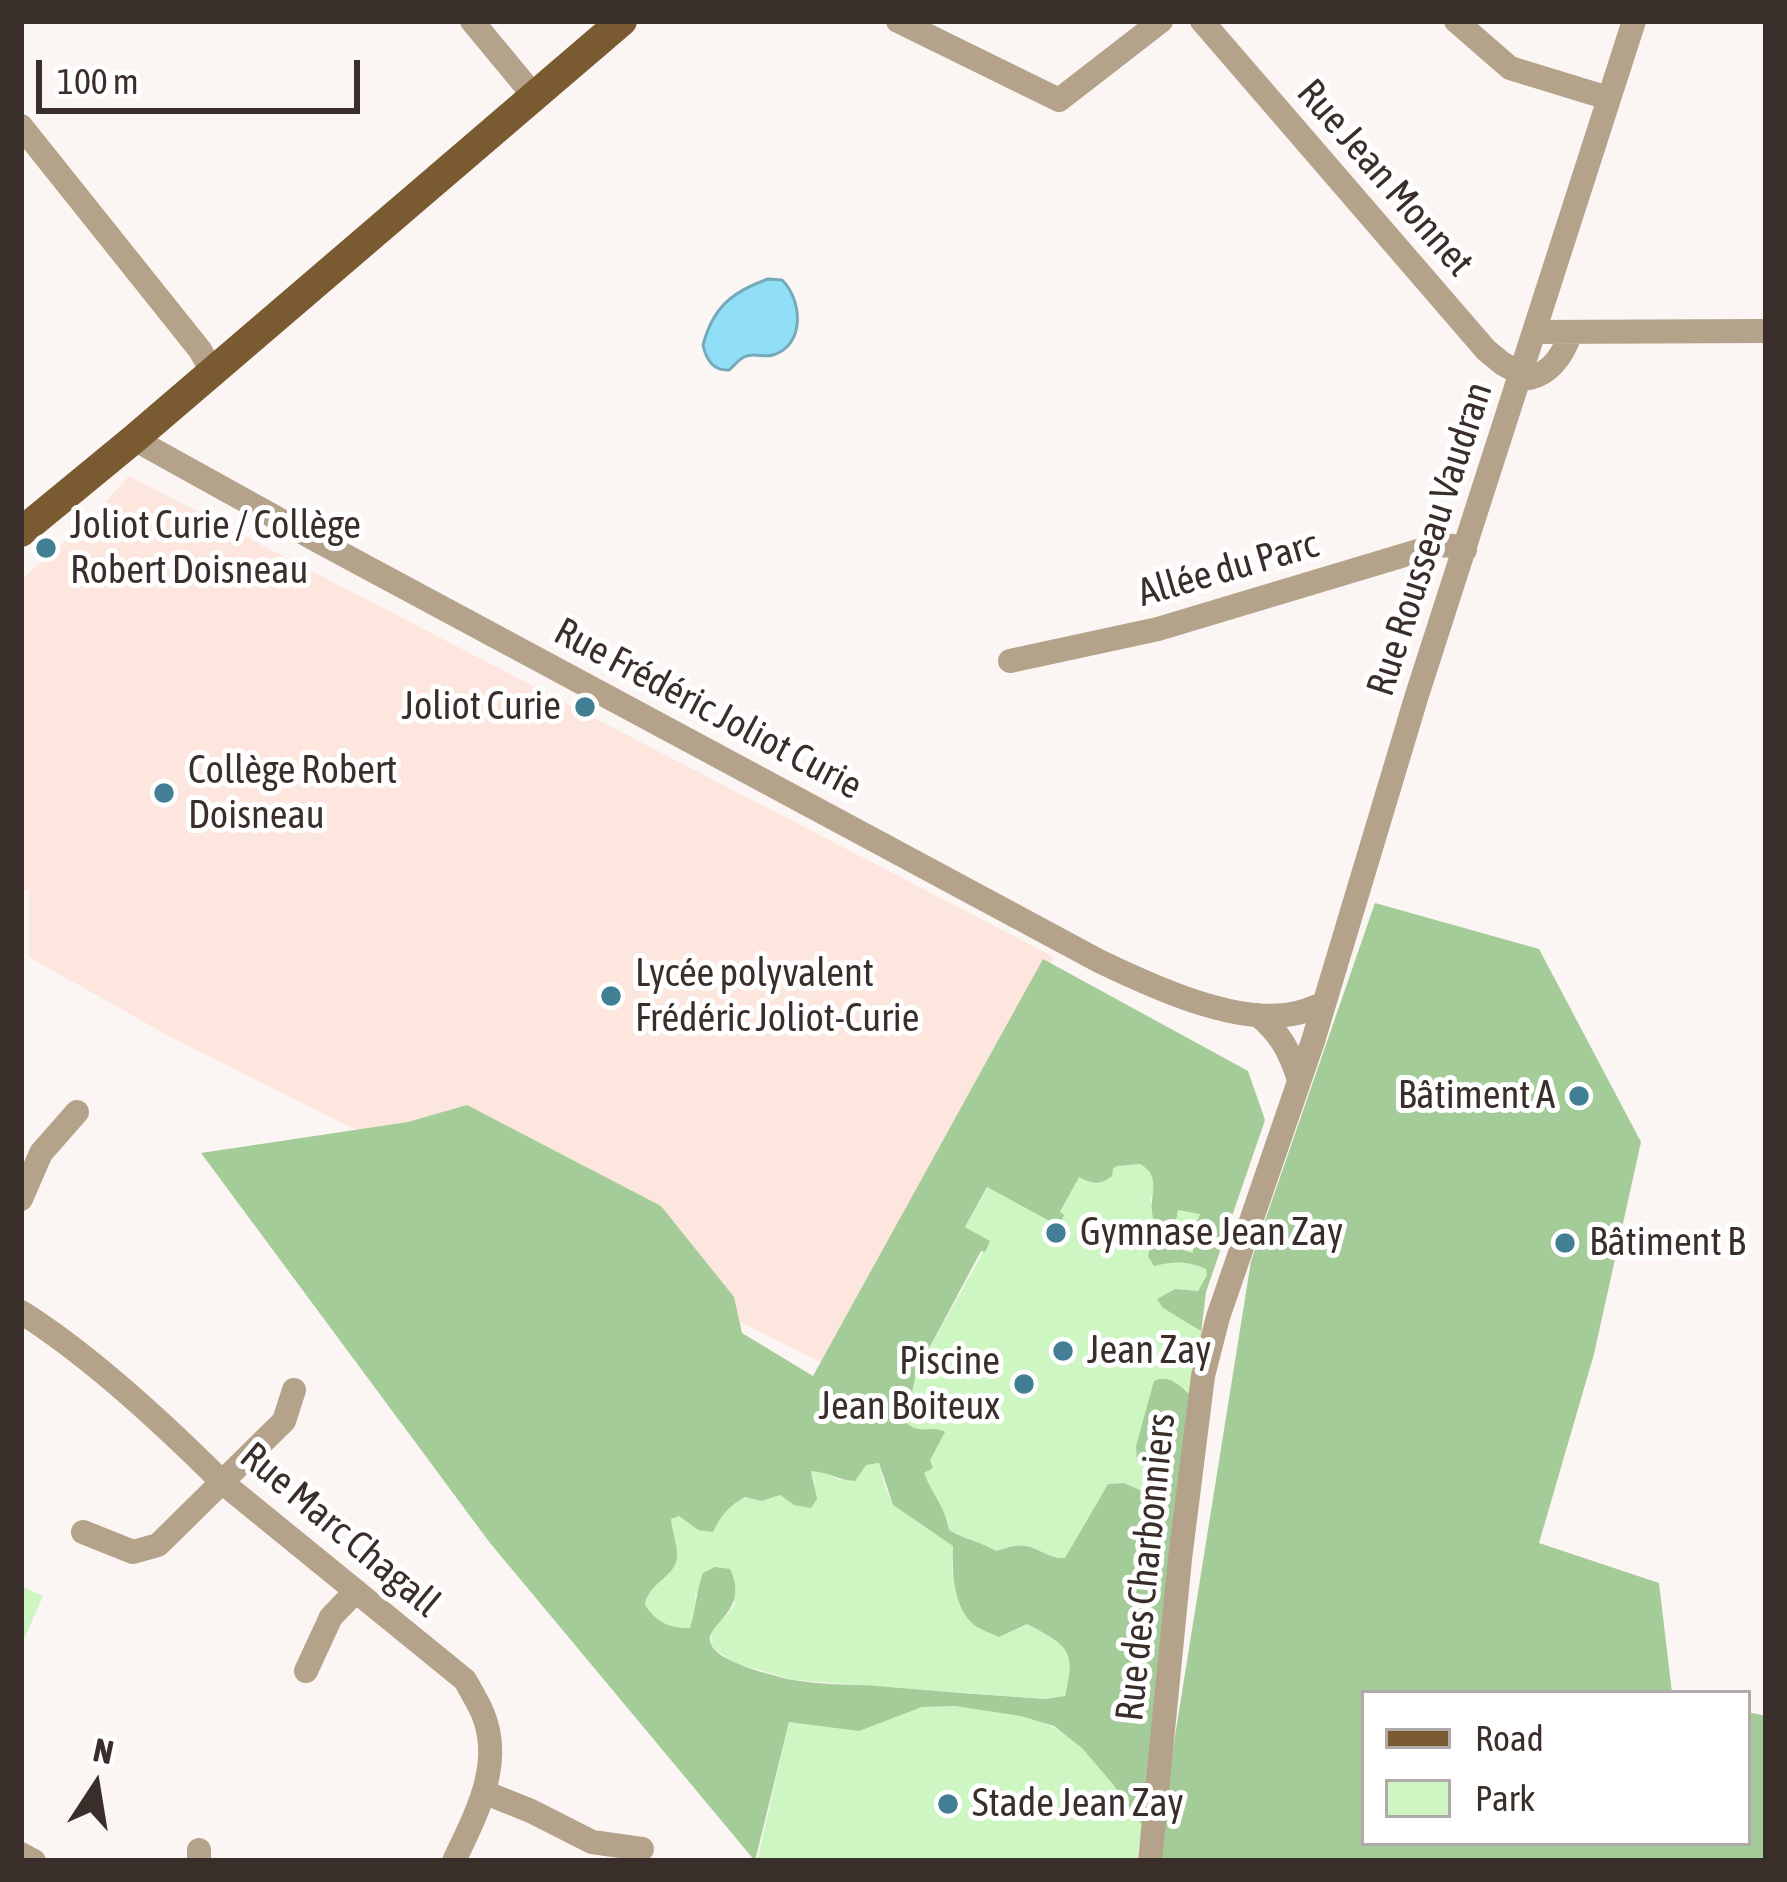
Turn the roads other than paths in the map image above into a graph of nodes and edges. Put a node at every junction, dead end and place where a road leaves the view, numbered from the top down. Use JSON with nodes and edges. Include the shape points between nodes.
{"nodes":[{"id":1,"x":472,"y":21,"type":"edge"},
{"id":2,"x":622,"y":21,"type":"edge"},
{"id":3,"x":898,"y":21,"type":"edge"},
{"id":4,"x":1161,"y":21,"type":"edge"},
{"id":5,"x":1202,"y":21,"type":"edge"},
{"id":6,"x":1456,"y":21,"type":"edge"},
{"id":7,"x":1634,"y":21,"type":"edge"},
{"id":8,"x":532,"y":98,"type":"junction"},
{"id":9,"x":1608,"y":98,"type":"junction"},
{"id":10,"x":21,"y":126,"type":"edge"},
{"id":11,"x":1766,"y":331,"type":"edge"},
{"id":12,"x":1534,"y":332,"type":"junction"},
{"id":13,"x":1571,"y":332,"type":"junction"},
{"id":14,"x":212,"y":371,"type":"junction"},
{"id":15,"x":1521,"y":373,"type":"junction"},
{"id":16,"x":134,"y":440,"type":"junction"},
{"id":17,"x":21,"y":532,"type":"edge"},
{"id":18,"x":1465,"y":550,"type":"junction"},
{"id":19,"x":1010,"y":661,"type":"dead end"},
{"id":20,"x":1324,"y":1004,"type":"junction"},
{"id":21,"x":1258,"y":1015,"type":"junction"},
{"id":22,"x":1299,"y":1080,"type":"junction"},
{"id":23,"x":77,"y":1112,"type":"dead end"},
{"id":24,"x":21,"y":1199,"type":"edge"},
{"id":25,"x":21,"y":1312,"type":"edge"},
{"id":26,"x":294,"y":1390,"type":"dead end"},
{"id":27,"x":223,"y":1483,"type":"junction"},
{"id":28,"x":83,"y":1532,"type":"dead end"},
{"id":29,"x":356,"y":1591,"type":"junction"},
{"id":30,"x":306,"y":1671,"type":"dead end"},
{"id":31,"x":486,"y":1792,"type":"junction"},
{"id":32,"x":642,"y":1850,"type":"dead end"},
{"id":33,"x":21,"y":1854,"type":"edge"},
{"id":34,"x":34,"y":1861,"type":"edge"},
{"id":35,"x":454,"y":1861,"type":"edge"},
{"id":36,"x":1150,"y":1861,"type":"edge"}],
"edges":[{"from":1,"to":8,"type":"street"},
{"from":2,"to":8,"type":"main road"},
{"from":3,"to":4,"type":"street","via":[[1059,100]]},
{"from":5,"to":15,"type":"street","name":"Rue Jean Monnet","via":[[1486,350]]},
{"from":6,"to":9,"type":"street","via":[[1510,68]]},
{"from":7,"to":9,"type":"street","name":"Rue Rousseau Vaudran"},
{"from":8,"to":14,"type":"main road"},
{"from":9,"to":12,"type":"street","name":"Rue Rousseau Vaudran"},
{"from":10,"to":14,"type":"street"},
{"from":11,"to":13,"type":"street"},
{"from":12,"to":13,"type":"street"},
{"from":12,"to":15,"type":"street","name":"Rue Rousseau Vaudran"},
{"from":13,"to":15,"type":"street","via":[[1544,374]]},
{"from":14,"to":16,"type":"main road"},
{"from":15,"to":18,"type":"street","name":"Rue Rousseau Vaudran"},
{"from":16,"to":17,"type":"main road"},
{"from":16,"to":21,"type":"street","name":"Rue Frédéric Joliot Curie","via":[[1099,961],[1191,1001]]},
{"from":18,"to":19,"type":"street","name":"Allée du Parc","via":[[1438,545],[1158,629]]},
{"from":18,"to":20,"type":"street","name":"Rue Rousseau Vaudran"},
{"from":20,"to":21,"type":"street","name":"Rue Frédéric Joliot Curie"},
{"from":20,"to":22,"type":"street","name":"Rue Rousseau Vaudran"},
{"from":21,"to":22,"type":"street","via":[[1276,1030]]},
{"from":22,"to":36,"type":"street","name":"Rue des Charbonniers","via":[[1203,1376]]},
{"from":23,"to":24,"type":"street","via":[[41,1153]]},
{"from":25,"to":27,"type":"street","name":"Rue Marc Chagall"},
{"from":26,"to":27,"type":"street","via":[[284,1421]]},
{"from":27,"to":28,"type":"street","via":[[144,1551]]},
{"from":27,"to":29,"type":"street","name":"Rue Marc Chagall"},
{"from":29,"to":30,"type":"street","via":[[331,1618]]},
{"from":29,"to":31,"type":"street","name":"Rue Marc Chagall","via":[[465,1680],[485,1718]]},
{"from":31,"to":32,"type":"street","via":[[592,1842]]},
{"from":31,"to":35,"type":"street","name":"Rue Marc Chagall"},
{"from":33,"to":34,"type":"street"}]}
